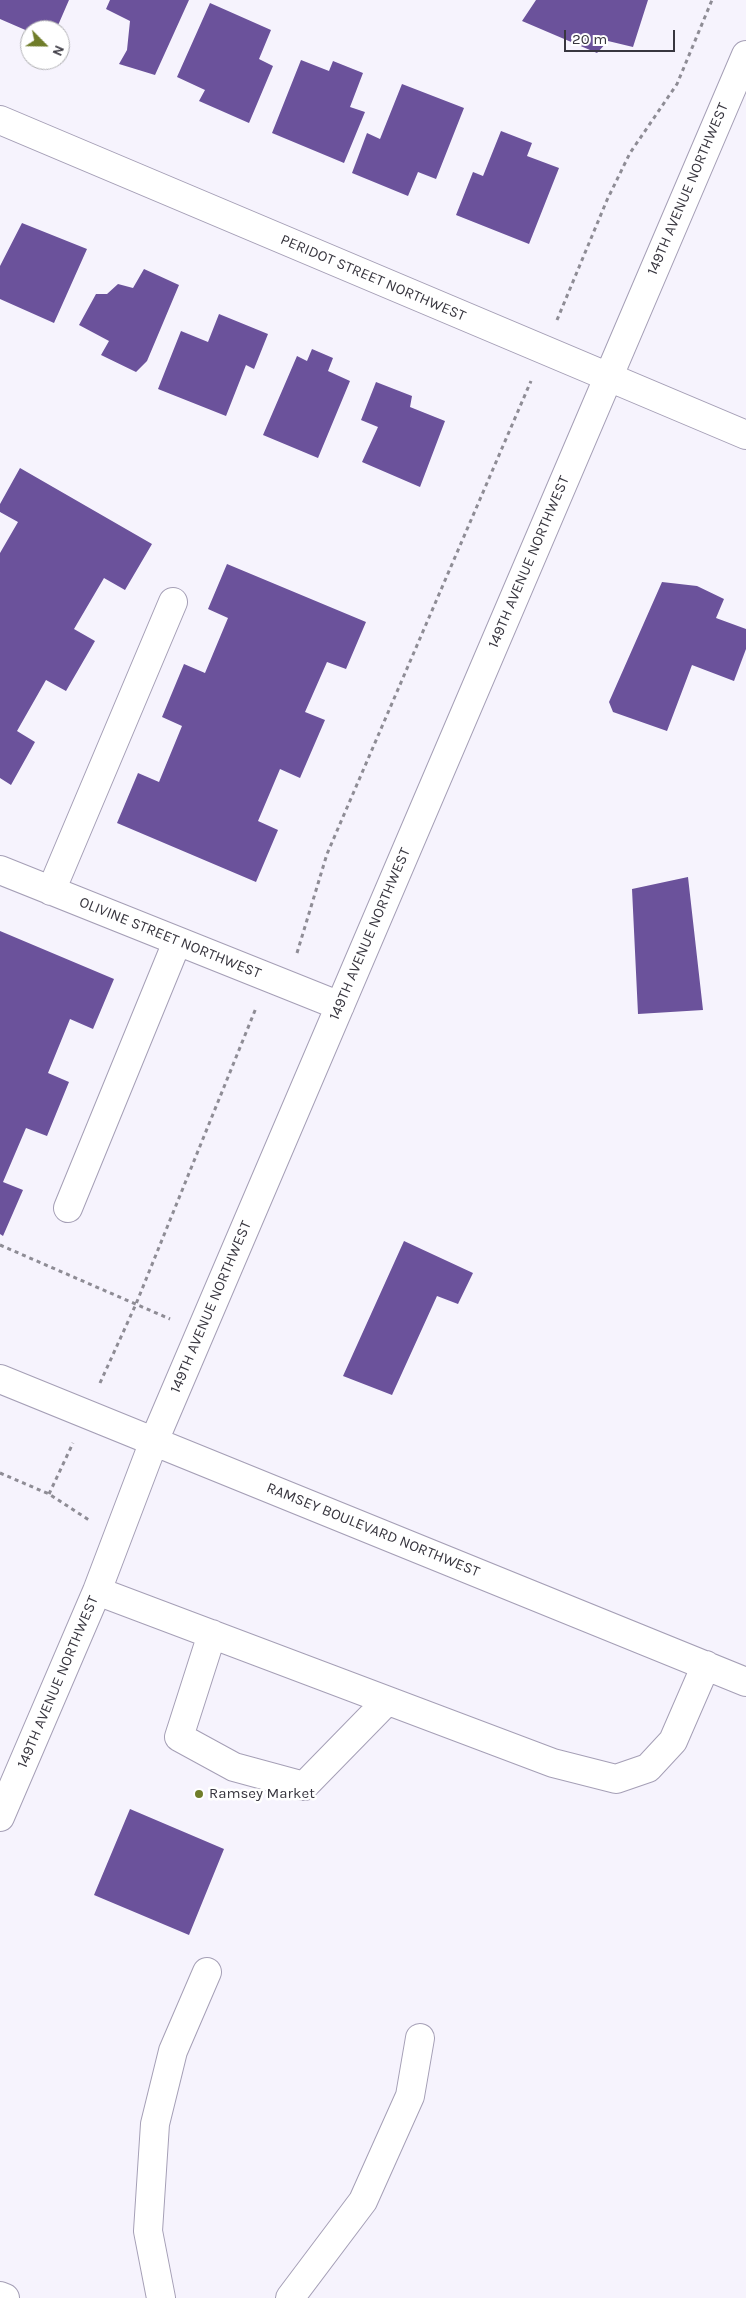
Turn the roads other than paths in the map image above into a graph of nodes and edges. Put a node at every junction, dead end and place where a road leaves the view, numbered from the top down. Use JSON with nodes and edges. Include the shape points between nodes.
{"nodes":[{"id":1,"x":746,"y":55,"type":"edge"},
{"id":2,"x":0,"y":120,"type":"edge"},
{"id":3,"x":608,"y":377,"type":"junction"},
{"id":4,"x":746,"y":435,"type":"edge"},
{"id":5,"x":173,"y":602,"type":"dead end"},
{"id":6,"x":0,"y":870,"type":"edge"},
{"id":7,"x":51,"y":891,"type":"junction"},
{"id":8,"x":178,"y":942,"type":"junction"},
{"id":9,"x":340,"y":1006,"type":"junction"},
{"id":10,"x":68,"y":1208,"type":"dead end"},
{"id":11,"x":0,"y":1379,"type":"edge"},
{"id":12,"x":154,"y":1441,"type":"junction"},
{"id":13,"x":97,"y":1591,"type":"junction"},
{"id":14,"x":212,"y":1634,"type":"junction"},
{"id":15,"x":706,"y":1665,"type":"junction"},
{"id":16,"x":746,"y":1682,"type":"edge"},
{"id":17,"x":387,"y":1701,"type":"junction"},
{"id":18,"x":0,"y":1816,"type":"edge"},
{"id":19,"x":206,"y":1972,"type":"dead end"},
{"id":20,"x":420,"y":2038,"type":"dead end"},
{"id":21,"x":0,"y":2296,"type":"edge"},
{"id":22,"x":5,"y":2298,"type":"edge"},
{"id":23,"x":161,"y":2298,"type":"edge"},
{"id":24,"x":290,"y":2298,"type":"edge"}],
"edges":[{"from":1,"to":3,"type":"street","name":"149TH AVENUE NORTHWEST"},
{"from":2,"to":3,"type":"street","name":"PERIDOT STREET NORTHWEST"},
{"from":3,"to":4,"type":"street","name":"PERIDOT STREET NORTHWEST"},
{"from":3,"to":9,"type":"street","name":"149TH AVENUE NORTHWEST"},
{"from":5,"to":7,"type":"street"},
{"from":6,"to":7,"type":"street","name":"OLIVINE STREET NORTHWEST"},
{"from":7,"to":8,"type":"street","name":"OLIVINE STREET NORTHWEST"},
{"from":8,"to":9,"type":"street","name":"OLIVINE STREET NORTHWEST"},
{"from":8,"to":10,"type":"street"},
{"from":9,"to":12,"type":"street","name":"149TH AVENUE NORTHWEST"},
{"from":11,"to":12,"type":"street","name":"RAMSEY BOULEVARD NORTHWEST"},
{"from":12,"to":13,"type":"street","name":"149TH AVENUE NORTHWEST"},
{"from":12,"to":15,"type":"street","name":"RAMSEY BOULEVARD NORTHWEST"},
{"from":13,"to":14,"type":"street"},
{"from":13,"to":18,"type":"street","name":"149TH AVENUE NORTHWEST"},
{"from":14,"to":17,"type":"street"},
{"from":14,"to":17,"type":"street","via":[[179,1737],[234,1768],[304,1786]]},
{"from":15,"to":16,"type":"street","name":"RAMSEY BOULEVARD NORTHWEST"},
{"from":15,"to":17,"type":"street","via":[[673,1741],[648,1768],[616,1779],[553,1763]]},
{"from":19,"to":23,"type":"street","via":[[173,2051],[155,2124],[148,2231]]},
{"from":20,"to":24,"type":"street","via":[[410,2096],[363,2201]]},
{"from":21,"to":22,"type":"street"}]}
